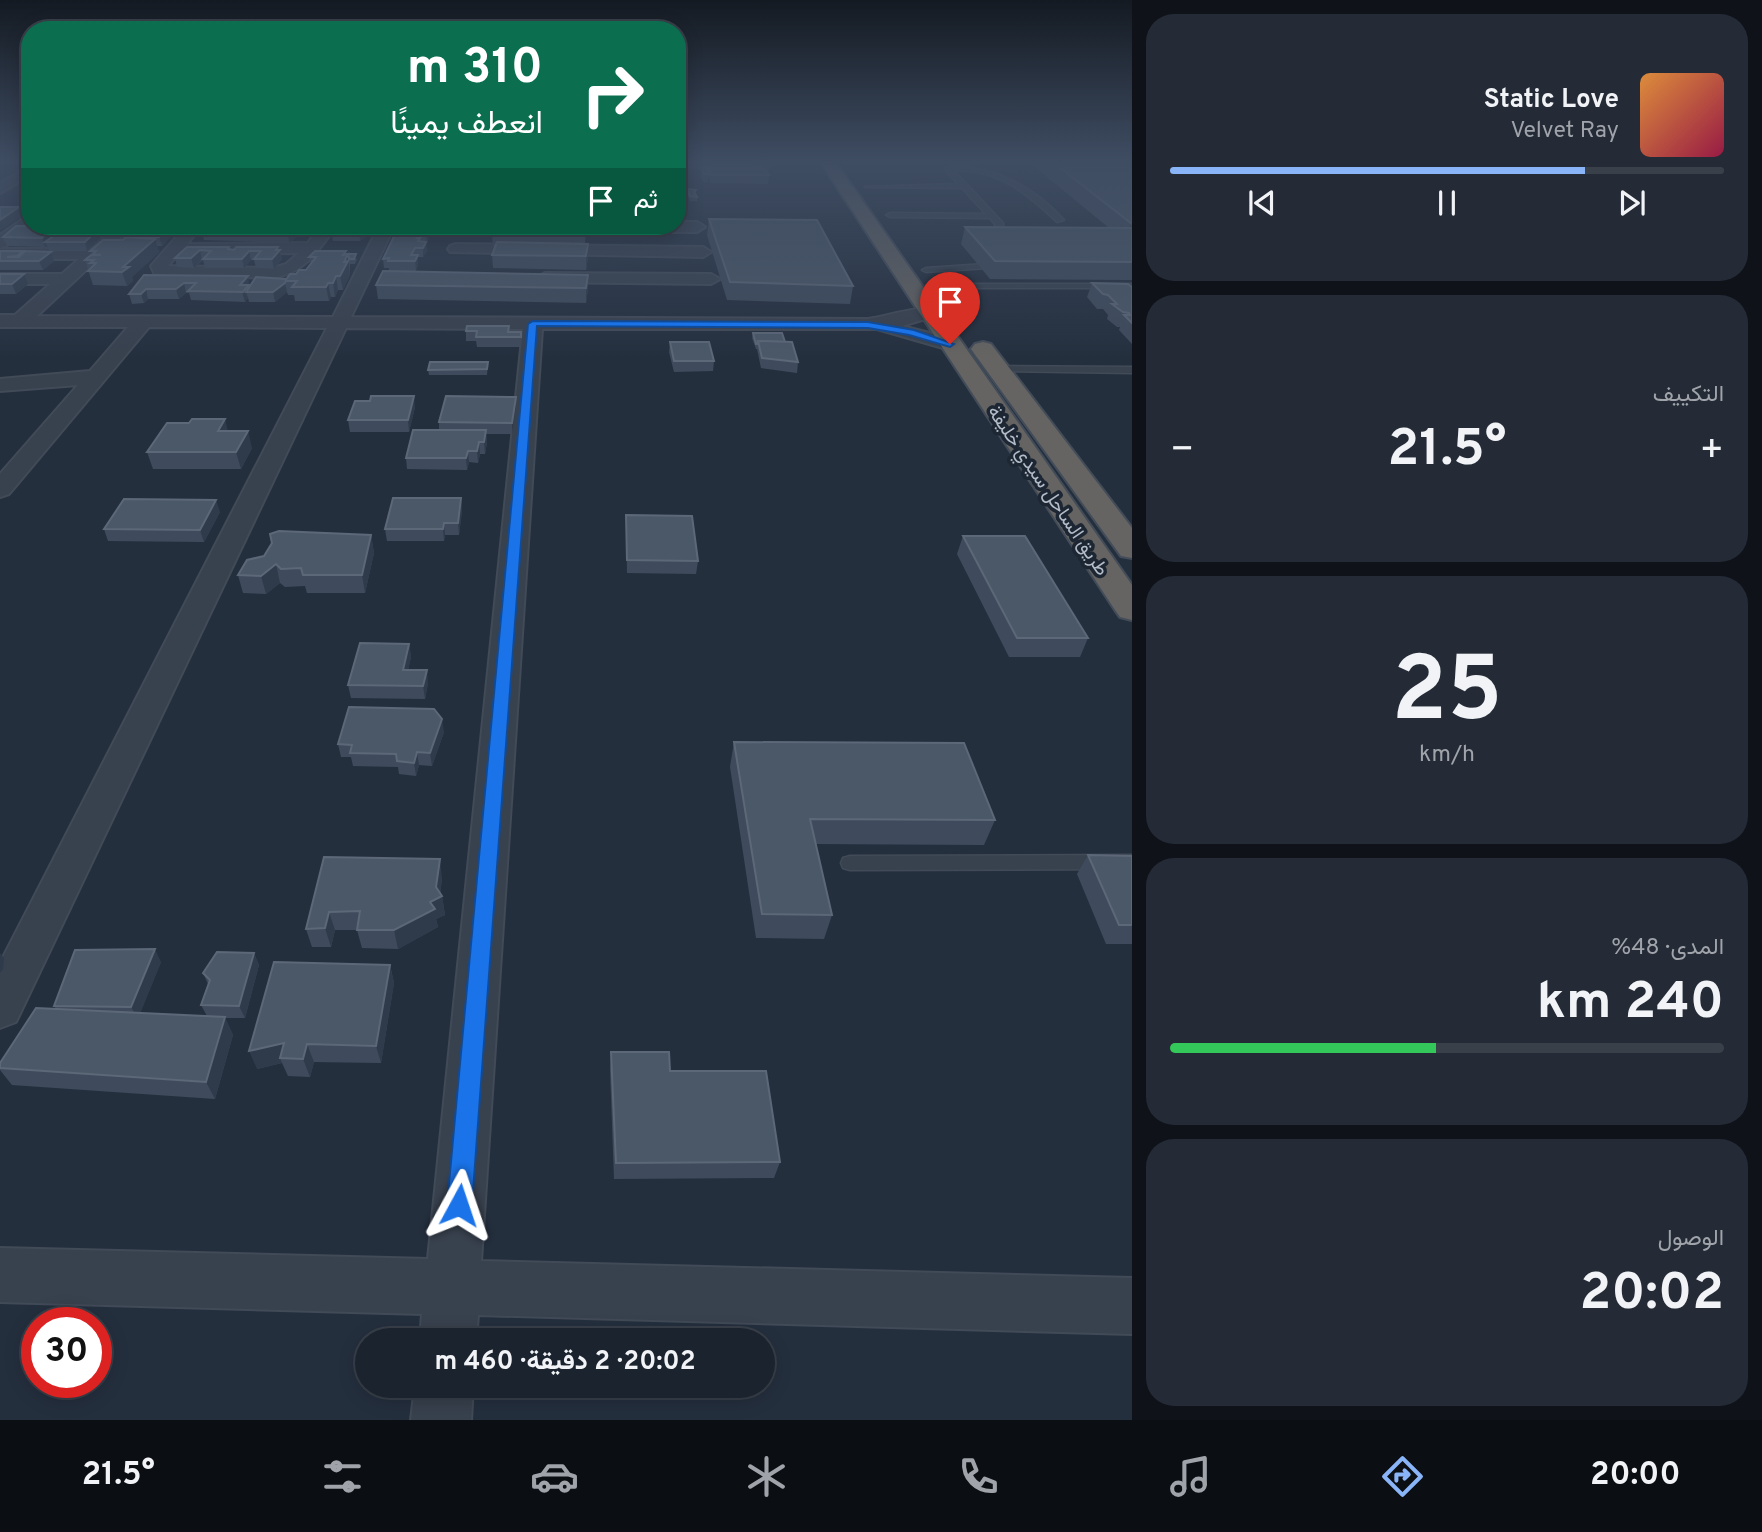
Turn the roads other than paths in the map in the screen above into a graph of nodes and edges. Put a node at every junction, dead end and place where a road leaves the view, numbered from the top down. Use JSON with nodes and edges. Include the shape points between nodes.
{"nodes":[{"id":1,"x":20,"y":226,"type":"edge"},
{"id":2,"x":870,"y":226,"type":"edge"},
{"id":3,"x":897,"y":226,"type":"edge"},
{"id":4,"x":686,"y":227,"type":"edge"},
{"id":5,"x":697,"y":227,"type":"joint"},
{"id":6,"x":115,"y":235,"type":"edge"},
{"id":7,"x":186,"y":235,"type":"edge"},
{"id":8,"x":321,"y":235,"type":"edge"},
{"id":9,"x":380,"y":235,"type":"edge"},
{"id":10,"x":460,"y":235,"type":"edge"},
{"id":11,"x":0,"y":243,"type":"edge"},
{"id":12,"x":123,"y":249,"type":"edge"},
{"id":13,"x":148,"y":249,"type":"edge"},
{"id":14,"x":174,"y":249,"type":"junction"},
{"id":15,"x":456,"y":249,"type":"junction"},
{"id":16,"x":309,"y":251,"type":"junction"},
{"id":17,"x":703,"y":251,"type":"junction"},
{"id":18,"x":95,"y":252,"type":"junction"},
{"id":19,"x":0,"y":254,"type":"edge"},
{"id":20,"x":360,"y":262,"type":"junction"},
{"id":21,"x":1009,"y":265,"type":"edge"},
{"id":22,"x":451,"y":267,"type":"dead end"},
{"id":23,"x":531,"y":277,"type":"edge"},
{"id":24,"x":931,"y":278,"type":"junction"},
{"id":25,"x":0,"y":279,"type":"edge"},
{"id":26,"x":65,"y":279,"type":"junction"},
{"id":27,"x":1132,"y":286,"type":"edge"},
{"id":28,"x":714,"y":291,"type":"junction"},
{"id":29,"x":928,"y":312,"type":"junction"},
{"id":30,"x":10,"y":321,"type":"edge"},
{"id":31,"x":143,"y":322,"type":"junction"},
{"id":32,"x":338,"y":322,"type":"junction"},
{"id":33,"x":533,"y":324,"type":"junction"},
{"id":34,"x":722,"y":324,"type":"junction"},
{"id":35,"x":868,"y":325,"type":"junction"},
{"id":36,"x":950,"y":344,"type":"junction"},
{"id":37,"x":997,"y":368,"type":"junction"},
{"id":38,"x":1132,"y":370,"type":"edge"},
{"id":39,"x":96,"y":377,"type":"junction"},
{"id":40,"x":0,"y":385,"type":"edge"},
{"id":41,"x":0,"y":489,"type":"edge"},
{"id":42,"x":1132,"y":550,"type":"edge"},
{"id":43,"x":1132,"y":610,"type":"edge"},
{"id":44,"x":1132,"y":862,"type":"edge"},
{"id":45,"x":850,"y":863,"type":"dead end"},
{"id":46,"x":0,"y":1007,"type":"edge"},
{"id":47,"x":0,"y":1275,"type":"edge"},
{"id":48,"x":452,"y":1287,"type":"junction"},
{"id":49,"x":1132,"y":1306,"type":"edge"},
{"id":50,"x":449,"y":1328,"type":"edge"},
{"id":51,"x":443,"y":1398,"type":"edge"},
{"id":52,"x":441,"y":1420,"type":"edge"}],
"edges":[{"from":1,"to":11,"type":"street"},
{"from":2,"to":29,"type":"highway","name":"طريق الساحل سيدي خليفة"},
{"from":3,"to":24,"type":"highway"},
{"from":4,"to":5,"type":"street"},
{"from":5,"to":17,"type":"street"},
{"from":6,"to":18,"type":"street"},
{"from":7,"to":14,"type":"street"},
{"from":8,"to":16,"type":"street"},
{"from":9,"to":20,"type":"street"},
{"from":10,"to":15,"type":"street"},
{"from":12,"to":18,"type":"street"},
{"from":13,"to":14,"type":"street"},
{"from":14,"to":16,"type":"street"},
{"from":14,"to":16,"type":"street","via":[[159,266],[161,271],[281,272],[295,268]]},
{"from":15,"to":17,"type":"street"},
{"from":15,"to":22,"type":"street"},
{"from":16,"to":20,"type":"street"},
{"from":17,"to":28,"type":"street"},
{"from":18,"to":19,"type":"street"},
{"from":18,"to":26,"type":"street"},
{"from":20,"to":32,"type":"street"},
{"from":21,"to":24,"type":"lane"},
{"from":23,"to":28,"type":"street"},
{"from":24,"to":27,"type":"lane"},
{"from":24,"to":37,"type":"highway"},
{"from":25,"to":26,"type":"street"},
{"from":26,"to":30,"type":"street"},
{"from":28,"to":34,"type":"street"},
{"from":29,"to":35,"type":"street"},
{"from":29,"to":36,"type":"highway","name":"طريق الساحل سيدي خليفة"},
{"from":30,"to":31,"type":"street"},
{"from":31,"to":32,"type":"street"},
{"from":31,"to":39,"type":"street"},
{"from":32,"to":33,"type":"street"},
{"from":32,"to":46,"type":"street"},
{"from":33,"to":34,"type":"street"},
{"from":33,"to":48,"type":"street"},
{"from":34,"to":35,"type":"street"},
{"from":35,"to":36,"type":"street"},
{"from":36,"to":43,"type":"highway","name":"طريق الساحل سيدي خليفة"},
{"from":37,"to":38,"type":"lane"},
{"from":37,"to":42,"type":"highway"},
{"from":39,"to":40,"type":"street"},
{"from":39,"to":41,"type":"street"},
{"from":44,"to":45,"type":"lane"},
{"from":47,"to":48,"type":"street"},
{"from":48,"to":49,"type":"street"},
{"from":48,"to":50,"type":"street"},
{"from":51,"to":52,"type":"street"}]}
